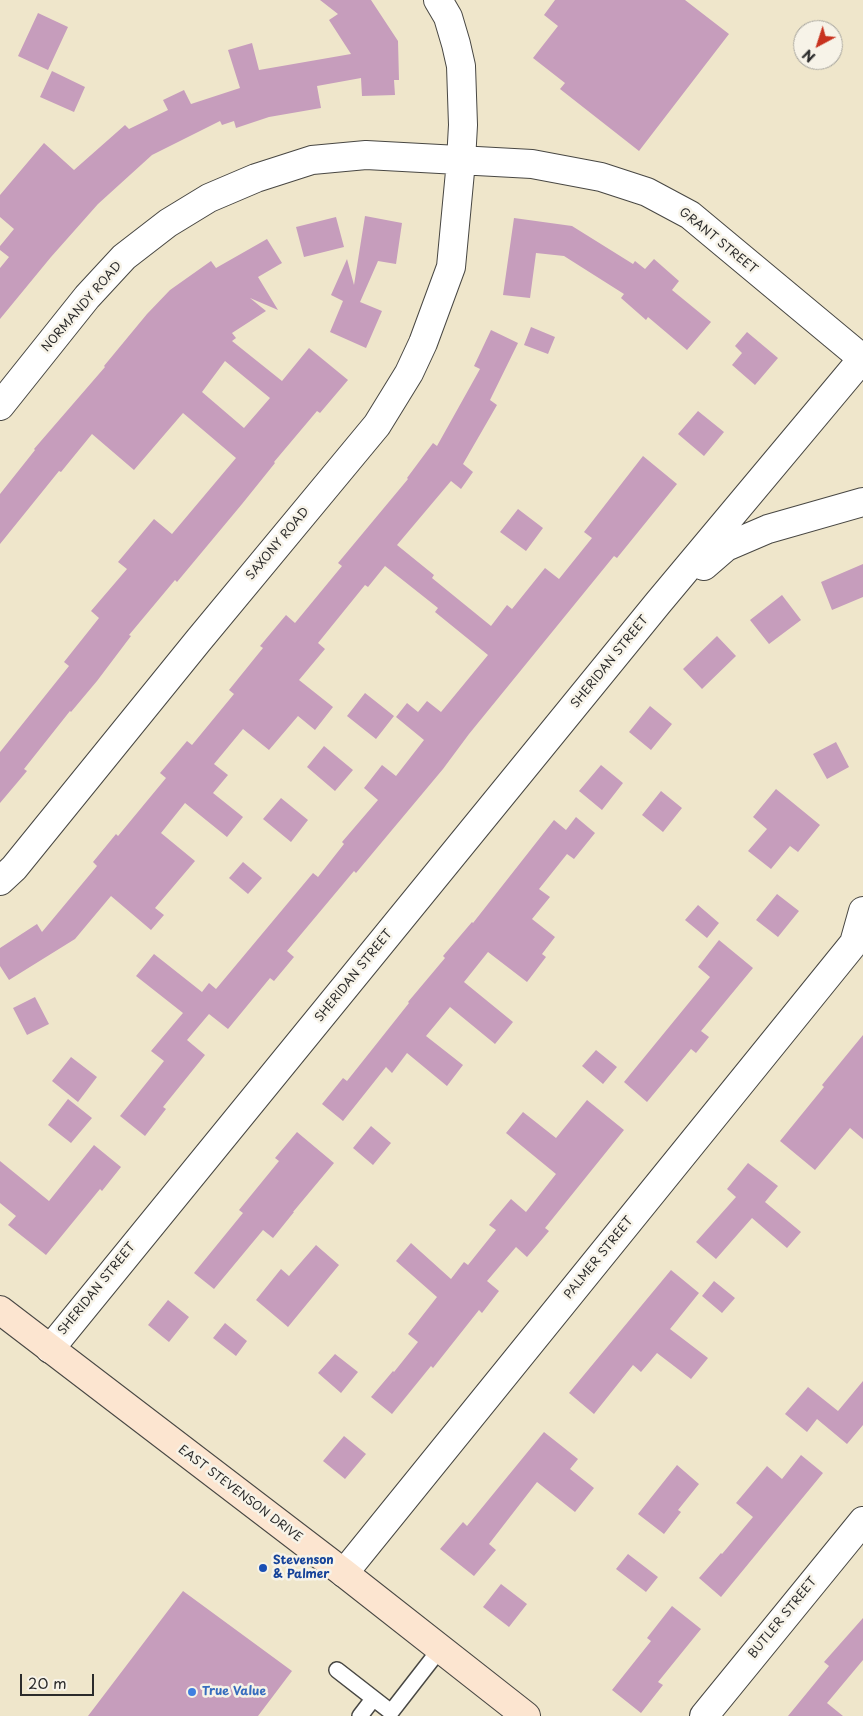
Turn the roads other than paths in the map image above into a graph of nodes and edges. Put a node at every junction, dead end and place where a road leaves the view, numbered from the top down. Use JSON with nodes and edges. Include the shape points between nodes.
{"nodes":[{"id":1,"x":438,"y":0,"type":"edge"},
{"id":2,"x":461,"y":161,"type":"junction"},
{"id":3,"x":863,"y":358,"type":"edge"},
{"id":4,"x":0,"y":406,"type":"edge"},
{"id":5,"x":863,"y":502,"type":"edge"},
{"id":6,"x":658,"y":603,"type":"junction"},
{"id":7,"x":0,"y":881,"type":"edge"},
{"id":8,"x":863,"y":912,"type":"edge"},
{"id":9,"x":859,"y":940,"type":"edge"},
{"id":10,"x":0,"y":1310,"type":"edge"},
{"id":11,"x":50,"y":1349,"type":"junction"},
{"id":12,"x":863,"y":1521,"type":"edge"},
{"id":13,"x":344,"y":1574,"type":"junction"},
{"id":14,"x":440,"y":1649,"type":"junction"},
{"id":15,"x":337,"y":1670,"type":"dead end"},
{"id":16,"x":374,"y":1699,"type":"junction"},
{"id":17,"x":393,"y":1714,"type":"edge"},
{"id":18,"x":360,"y":1716,"type":"edge"},
{"id":19,"x":526,"y":1716,"type":"edge"},
{"id":20,"x":704,"y":1716,"type":"edge"}],
"edges":[{"from":1,"to":2,"type":"street","name":"SAXONY ROAD","via":[[448,17],[461,66]]},
{"from":2,"to":3,"type":"street","name":"GRANT STREET","via":[[532,164],[601,176],[666,201],[690,215]]},
{"from":2,"to":4,"type":"street","name":"NORMANDY ROAD","via":[[366,155],[312,160],[209,198],[168,223],[124,258],[88,296]]},
{"from":2,"to":7,"type":"street","name":"SAXONY ROAD","via":[[451,268],[423,343],[377,425],[14,868]]},
{"from":3,"to":6,"type":"street","name":"SHERIDAN STREET"},
{"from":5,"to":6,"type":"street","name":"SHERIDAN STREET","via":[[768,529],[726,546]]},
{"from":6,"to":11,"type":"street","name":"SHERIDAN STREET"},
{"from":8,"to":9,"type":"street","name":"PALMER STREET"},
{"from":9,"to":13,"type":"street","name":"PALMER STREET"},
{"from":10,"to":11,"type":"main road","name":"EAST STEVENSON DRIVE"},
{"from":11,"to":13,"type":"main road","name":"EAST STEVENSON DRIVE"},
{"from":12,"to":20,"type":"street","name":"BUTLER STREET"},
{"from":13,"to":14,"type":"main road","name":"EAST STEVENSON DRIVE"},
{"from":14,"to":17,"type":"lane"},
{"from":14,"to":19,"type":"main road","name":"EAST STEVENSON DRIVE"},
{"from":15,"to":16,"type":"lane"},
{"from":16,"to":17,"type":"lane"},
{"from":16,"to":18,"type":"lane"}]}
